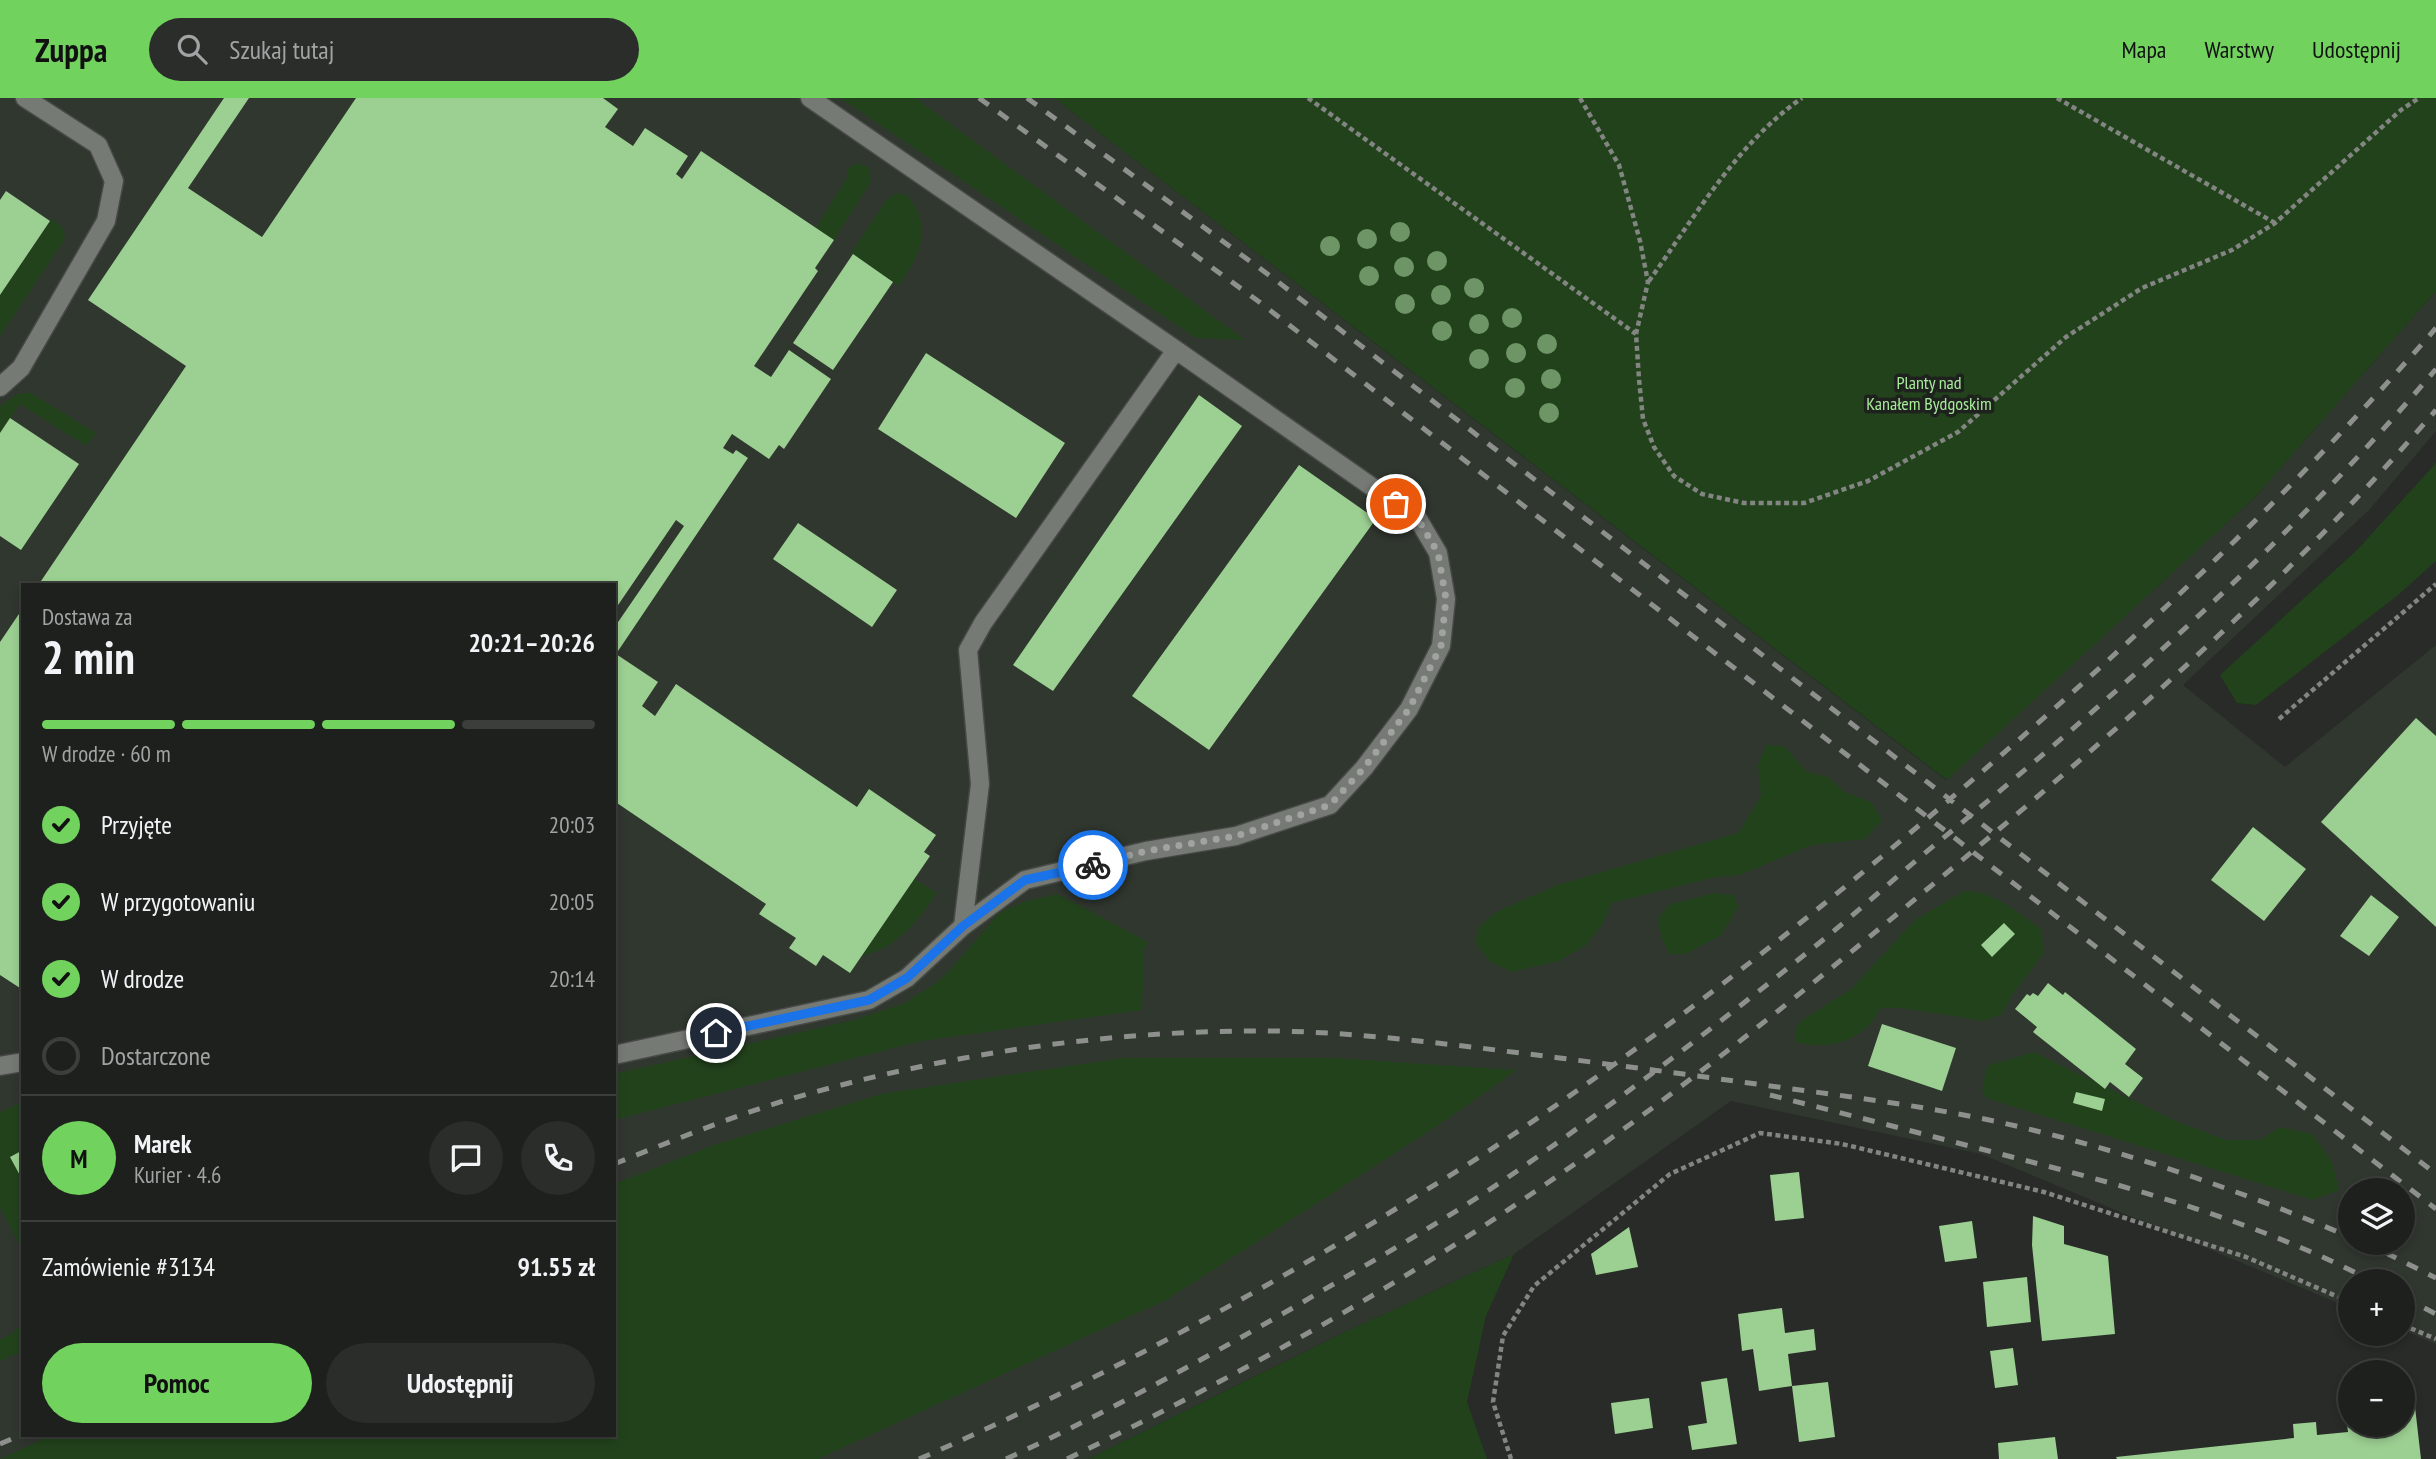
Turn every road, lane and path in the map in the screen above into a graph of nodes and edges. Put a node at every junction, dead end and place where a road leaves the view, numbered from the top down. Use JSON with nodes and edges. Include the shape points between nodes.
{"nodes":[{"id":1,"x":25,"y":98,"type":"edge"},
{"id":2,"x":810,"y":98,"type":"edge"},
{"id":3,"x":1308,"y":98,"type":"edge"},
{"id":4,"x":1580,"y":98,"type":"edge"},
{"id":5,"x":1802,"y":98,"type":"edge"},
{"id":6,"x":2057,"y":98,"type":"edge"},
{"id":7,"x":2419,"y":98,"type":"edge"},
{"id":8,"x":2275,"y":223,"type":"junction"},
{"id":9,"x":1648,"y":282,"type":"junction"},
{"id":10,"x":1636,"y":334,"type":"junction"},
{"id":11,"x":1176,"y":350,"type":"junction"},
{"id":12,"x":0,"y":387,"type":"edge"},
{"id":13,"x":2436,"y":584,"type":"edge"},
{"id":14,"x":2280,"y":719,"type":"dead end"},
{"id":15,"x":963,"y":926,"type":"junction"},
{"id":16,"x":616,"y":1055,"type":"edge"},
{"id":17,"x":21,"y":1062,"type":"edge"},
{"id":18,"x":0,"y":1066,"type":"edge"},
{"id":19,"x":2338,"y":1297,"type":"edge"},
{"id":20,"x":2415,"y":1330,"type":"edge"},
{"id":21,"x":2436,"y":1339,"type":"edge"},
{"id":22,"x":1511,"y":1459,"type":"edge"}],
"edges":[{"from":1,"to":12,"type":"lane","via":[[97,145],[114,181],[106,220],[21,368]]},
{"from":2,"to":11,"type":"lane"},
{"from":3,"to":10,"type":"path"},
{"from":4,"to":9,"type":"path","via":[[1619,165]]},
{"from":5,"to":9,"type":"path","via":[[1736,160]]},
{"from":6,"to":8,"type":"path"},
{"from":7,"to":8,"type":"path"},
{"from":8,"to":10,"type":"path","via":[[2232,250],[2142,288],[2066,337],[1958,432],[1868,481],[1804,503],[1744,503],[1702,494],[1674,476],[1654,447],[1643,419]]},
{"from":9,"to":10,"type":"path"},
{"from":11,"to":15,"type":"lane","via":[[968,650],[981,784]]},
{"from":11,"to":15,"type":"lane","via":[[1418,519],[1438,553],[1446,599],[1441,646],[1409,709],[1330,805],[1236,836],[1146,851],[1025,880]]},
{"from":13,"to":14,"type":"path"},
{"from":15,"to":16,"type":"lane","via":[[907,978],[869,1000]]},
{"from":17,"to":18,"type":"lane"},
{"from":19,"to":22,"type":"path","via":[[2246,1257],[2043,1192],[1842,1144],[1760,1133],[1670,1174],[1534,1286],[1503,1336],[1493,1402]]},
{"from":20,"to":21,"type":"path"}]}
